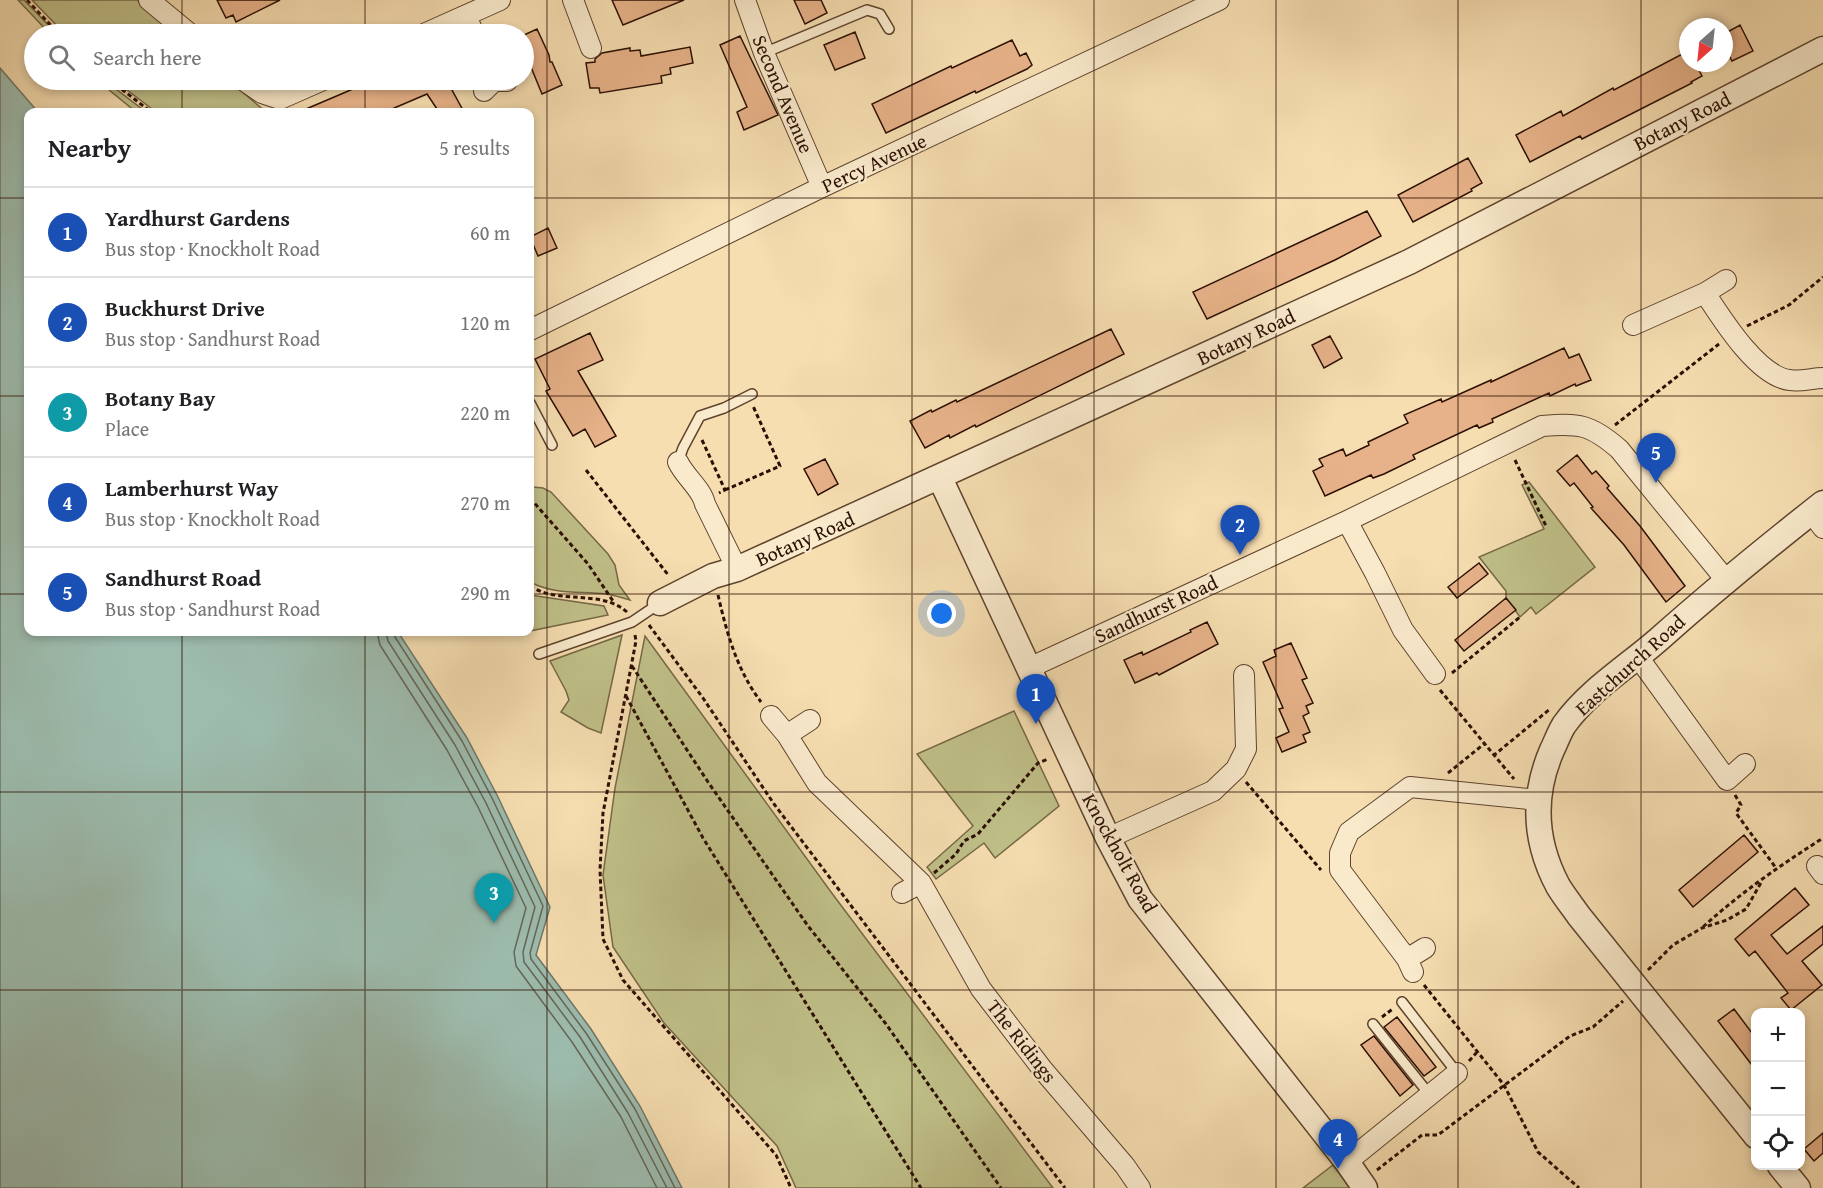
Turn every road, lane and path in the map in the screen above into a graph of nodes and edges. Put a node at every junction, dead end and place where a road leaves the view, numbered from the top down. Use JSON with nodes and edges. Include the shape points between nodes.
{"nodes":[{"id":1,"x":27,"y":0,"type":"edge"},
{"id":2,"x":149,"y":0,"type":"edge"},
{"id":3,"x":500,"y":0,"type":"edge"},
{"id":4,"x":573,"y":0,"type":"edge"},
{"id":5,"x":745,"y":0,"type":"edge"},
{"id":6,"x":1219,"y":0,"type":"edge"},
{"id":7,"x":466,"y":16,"type":"junction"},
{"id":8,"x":50,"y":24,"type":"edge"},
{"id":9,"x":178,"y":24,"type":"edge"},
{"id":10,"x":447,"y":24,"type":"edge"},
{"id":11,"x":470,"y":24,"type":"edge"},
{"id":12,"x":889,"y":29,"type":"dead end"},
{"id":13,"x":591,"y":48,"type":"dead end"},
{"id":14,"x":1823,"y":49,"type":"edge"},
{"id":15,"x":764,"y":53,"type":"junction"},
{"id":16,"x":123,"y":90,"type":"edge"},
{"id":17,"x":258,"y":90,"type":"edge"},
{"id":18,"x":307,"y":90,"type":"edge"},
{"id":19,"x":282,"y":106,"type":"edge"},
{"id":20,"x":146,"y":108,"type":"edge"},
{"id":21,"x":822,"y":188,"type":"junction"},
{"id":22,"x":1823,"y":277,"type":"edge"},
{"id":23,"x":1726,"y":280,"type":"dead end"},
{"id":24,"x":1705,"y":292,"type":"junction"},
{"id":25,"x":1633,"y":325,"type":"dead end"},
{"id":26,"x":534,"y":328,"type":"edge"},
{"id":27,"x":1731,"y":334,"type":"junction"},
{"id":28,"x":1823,"y":378,"type":"edge"},
{"id":29,"x":752,"y":399,"type":"joint"},
{"id":30,"x":534,"y":411,"type":"edge"},
{"id":31,"x":1603,"y":435,"type":"junction"},
{"id":32,"x":1507,"y":442,"type":"junction"},
{"id":33,"x":552,"y":445,"type":"dead end"},
{"id":34,"x":678,"y":462,"type":"joint"},
{"id":35,"x":586,"y":470,"type":"dead end"},
{"id":36,"x":940,"y":478,"type":"junction"},
{"id":37,"x":725,"y":490,"type":"dead end"},
{"id":38,"x":534,"y":503,"type":"edge"},
{"id":39,"x":1819,"y":514,"type":"edge"},
{"id":40,"x":1347,"y":521,"type":"junction"},
{"id":41,"x":1546,"y":526,"type":"dead end"},
{"id":42,"x":737,"y":569,"type":"junction"},
{"id":43,"x":712,"y":576,"type":"junction"},
{"id":44,"x":670,"y":578,"type":"dead end"},
{"id":45,"x":1726,"y":580,"type":"junction"},
{"id":46,"x":534,"y":588,"type":"edge"},
{"id":47,"x":613,"y":601,"type":"junction"},
{"id":48,"x":651,"y":609,"type":"junction"},
{"id":49,"x":1520,"y":617,"type":"dead end"},
{"id":50,"x":632,"y":622,"type":"junction"},
{"id":51,"x":539,"y":654,"type":"dead end"},
{"id":52,"x":1638,"y":657,"type":"junction"},
{"id":53,"x":632,"y":665,"type":"junction"},
{"id":54,"x":1029,"y":668,"type":"junction"},
{"id":55,"x":1244,"y":675,"type":"dead end"},
{"id":56,"x":1437,"y":678,"type":"junction"},
{"id":57,"x":626,"y":695,"type":"junction"},
{"id":58,"x":1554,"y":706,"type":"dead end"},
{"id":59,"x":771,"y":716,"type":"joint"},
{"id":60,"x":810,"y":720,"type":"dead end"},
{"id":61,"x":787,"y":735,"type":"junction"},
{"id":62,"x":1484,"y":744,"type":"junction"},
{"id":63,"x":1067,"y":752,"type":"junction"},
{"id":64,"x":1493,"y":756,"type":"junction"},
{"id":65,"x":1745,"y":764,"type":"dead end"},
{"id":66,"x":1236,"y":769,"type":"junction"},
{"id":67,"x":1727,"y":780,"type":"junction"},
{"id":68,"x":1430,"y":789,"type":"junction"},
{"id":69,"x":1538,"y":800,"type":"junction"},
{"id":70,"x":1108,"y":838,"type":"junction"},
{"id":71,"x":1823,"y":838,"type":"edge"},
{"id":72,"x":1777,"y":868,"type":"junction"},
{"id":73,"x":1340,"y":870,"type":"junction"},
{"id":74,"x":1762,"y":881,"type":"junction"},
{"id":75,"x":921,"y":883,"type":"junction"},
{"id":76,"x":902,"y":892,"type":"dead end"},
{"id":77,"x":1702,"y":928,"type":"junction"},
{"id":78,"x":1425,"y":948,"type":"dead end"},
{"id":79,"x":1410,"y":966,"type":"junction"},
{"id":80,"x":1635,"y":986,"type":"junction"},
{"id":81,"x":1402,"y":1002,"type":"dead end"},
{"id":82,"x":1373,"y":1024,"type":"dead end"},
{"id":83,"x":1457,"y":1073,"type":"joint"},
{"id":84,"x":1504,"y":1085,"type":"junction"},
{"id":85,"x":1429,"y":1094,"type":"junction"},
{"id":86,"x":1751,"y":1131,"type":"edge"},
{"id":87,"x":1347,"y":1162,"type":"junction"},
{"id":88,"x":1783,"y":1170,"type":"edge"},
{"id":89,"x":1363,"y":1185,"type":"edge"},
{"id":90,"x":1796,"y":1187,"type":"edge"},
{"id":91,"x":791,"y":1188,"type":"edge"},
{"id":92,"x":921,"y":1188,"type":"edge"},
{"id":93,"x":1001,"y":1188,"type":"edge"},
{"id":94,"x":1065,"y":1188,"type":"edge"},
{"id":95,"x":1140,"y":1188,"type":"edge"},
{"id":96,"x":1580,"y":1188,"type":"edge"}],
"edges":[{"from":1,"to":8,"type":"path"},
{"from":2,"to":9,"type":"street"},
{"from":3,"to":7,"type":"street"},
{"from":4,"to":13,"type":"street"},
{"from":5,"to":15,"type":"street","name":"Second Avenue"},
{"from":6,"to":21,"type":"street","name":"Percy Avenue"},
{"from":7,"to":10,"type":"street"},
{"from":7,"to":11,"type":"street"},
{"from":12,"to":15,"type":"lane","via":[[880,14],[867,10]]},
{"from":14,"to":36,"type":"street","name":"Botany Road","via":[[1409,262]]},
{"from":15,"to":21,"type":"street","name":"Second Avenue"},
{"from":16,"to":20,"type":"path"},
{"from":17,"to":19,"type":"street"},
{"from":18,"to":19,"type":"street"},
{"from":21,"to":26,"type":"street","name":"Percy Avenue"},
{"from":22,"to":27,"type":"path","via":[[1789,305]]},
{"from":23,"to":24,"type":"street"},
{"from":24,"to":25,"type":"street"},
{"from":24,"to":27,"type":"street"},
{"from":27,"to":28,"type":"street","via":[[1772,375],[1791,381]]},
{"from":27,"to":31,"type":"path"},
{"from":29,"to":34,"type":"lane","via":[[700,416]]},
{"from":29,"to":37,"type":"path","via":[[780,466]]},
{"from":30,"to":33,"type":"lane"},
{"from":31,"to":32,"type":"street","name":"Sandhurst Road","via":[[1575,423],[1542,426]]},
{"from":31,"to":45,"type":"street","name":"Sandhurst Road","via":[[1619,449]]},
{"from":32,"to":40,"type":"street","name":"Sandhurst Road"},
{"from":32,"to":41,"type":"path"},
{"from":34,"to":42,"type":"street","via":[[684,475],[704,495]]},
{"from":35,"to":44,"type":"path"},
{"from":36,"to":42,"type":"street","name":"Botany Road"},
{"from":36,"to":54,"type":"street","name":"Knockholt Road"},
{"from":38,"to":47,"type":"path","via":[[588,564]]},
{"from":39,"to":45,"type":"street","name":"Eastchurch Road"},
{"from":40,"to":54,"type":"street","name":"Sandhurst Road"},
{"from":40,"to":56,"type":"street","via":[[1403,630]]},
{"from":42,"to":43,"type":"street","name":"Botany Road"},
{"from":43,"to":48,"type":"street","name":"Botany Road"},
{"from":43,"to":59,"type":"path","via":[[726,633],[749,686]]},
{"from":45,"to":52,"type":"street","name":"Eastchurch Road"},
{"from":46,"to":47,"type":"path","via":[[556,596]]},
{"from":47,"to":50,"type":"path"},
{"from":48,"to":50,"type":"lane"},
{"from":48,"to":94,"type":"path","via":[[703,698],[774,804]]},
{"from":49,"to":56,"type":"path"},
{"from":50,"to":51,"type":"lane"},
{"from":50,"to":53,"type":"path","via":[[636,640]]},
{"from":52,"to":67,"type":"street"},
{"from":52,"to":69,"type":"street","name":"Eastchurch Road","via":[[1591,695],[1564,726],[1543,772]]},
{"from":53,"to":57,"type":"path"},
{"from":53,"to":93,"type":"path","via":[[808,926],[886,1024]]},
{"from":54,"to":63,"type":"street","name":"Knockholt Road"},
{"from":55,"to":66,"type":"street","via":[[1246,749]]},
{"from":56,"to":62,"type":"path","via":[[1439,689]]},
{"from":57,"to":91,"type":"path","via":[[603,813],[603,939],[623,980],[776,1155]]},
{"from":57,"to":92,"type":"path","via":[[704,838]]},
{"from":58,"to":64,"type":"path"},
{"from":59,"to":61,"type":"street","name":"The Ridings"},
{"from":60,"to":61,"type":"street"},
{"from":61,"to":75,"type":"street","name":"The Ridings","via":[[817,783]]},
{"from":62,"to":64,"type":"path"},
{"from":62,"to":68,"type":"path"},
{"from":63,"to":70,"type":"street","name":"Knockholt Road"},
{"from":63,"to":75,"type":"path","via":[[1038,763],[978,834],[964,841],[956,854]]},
{"from":64,"to":69,"type":"path"},
{"from":65,"to":67,"type":"street"},
{"from":66,"to":70,"type":"street","via":[[1213,791]]},
{"from":66,"to":73,"type":"path","via":[[1327,876]]},
{"from":67,"to":72,"type":"path","via":[[1741,805],[1736,813]]},
{"from":68,"to":69,"type":"street"},
{"from":68,"to":73,"type":"street","via":[[1410,787],[1349,832],[1340,853]]},
{"from":69,"to":80,"type":"street","name":"Eastchurch Road","via":[[1539,829],[1558,886]]},
{"from":70,"to":87,"type":"street","name":"Knockholt Road","via":[[1140,899]]},
{"from":71,"to":72,"type":"path"},
{"from":72,"to":74,"type":"path"},
{"from":73,"to":79,"type":"street"},
{"from":74,"to":77,"type":"path","via":[[1729,903]]},
{"from":74,"to":77,"type":"path","via":[[1746,909]]},
{"from":75,"to":76,"type":"street"},
{"from":75,"to":95,"type":"street","name":"The Ridings","via":[[981,989]]},
{"from":77,"to":80,"type":"path","via":[[1673,945]]},
{"from":78,"to":79,"type":"street"},
{"from":79,"to":84,"type":"path"},
{"from":80,"to":84,"type":"path","via":[[1620,1005],[1593,1027],[1570,1036]]},
{"from":80,"to":86,"type":"street","name":"Eastchurch Road"},
{"from":81,"to":83,"type":"lane"},
{"from":82,"to":85,"type":"lane"},
{"from":83,"to":85,"type":"street"},
{"from":84,"to":89,"type":"path","via":[[1438,1134],[1422,1135]]},
{"from":84,"to":96,"type":"path","via":[[1538,1152]]},
{"from":85,"to":87,"type":"street"},
{"from":87,"to":89,"type":"street","name":"Knockholt Road"},
{"from":88,"to":90,"type":"street"}]}
